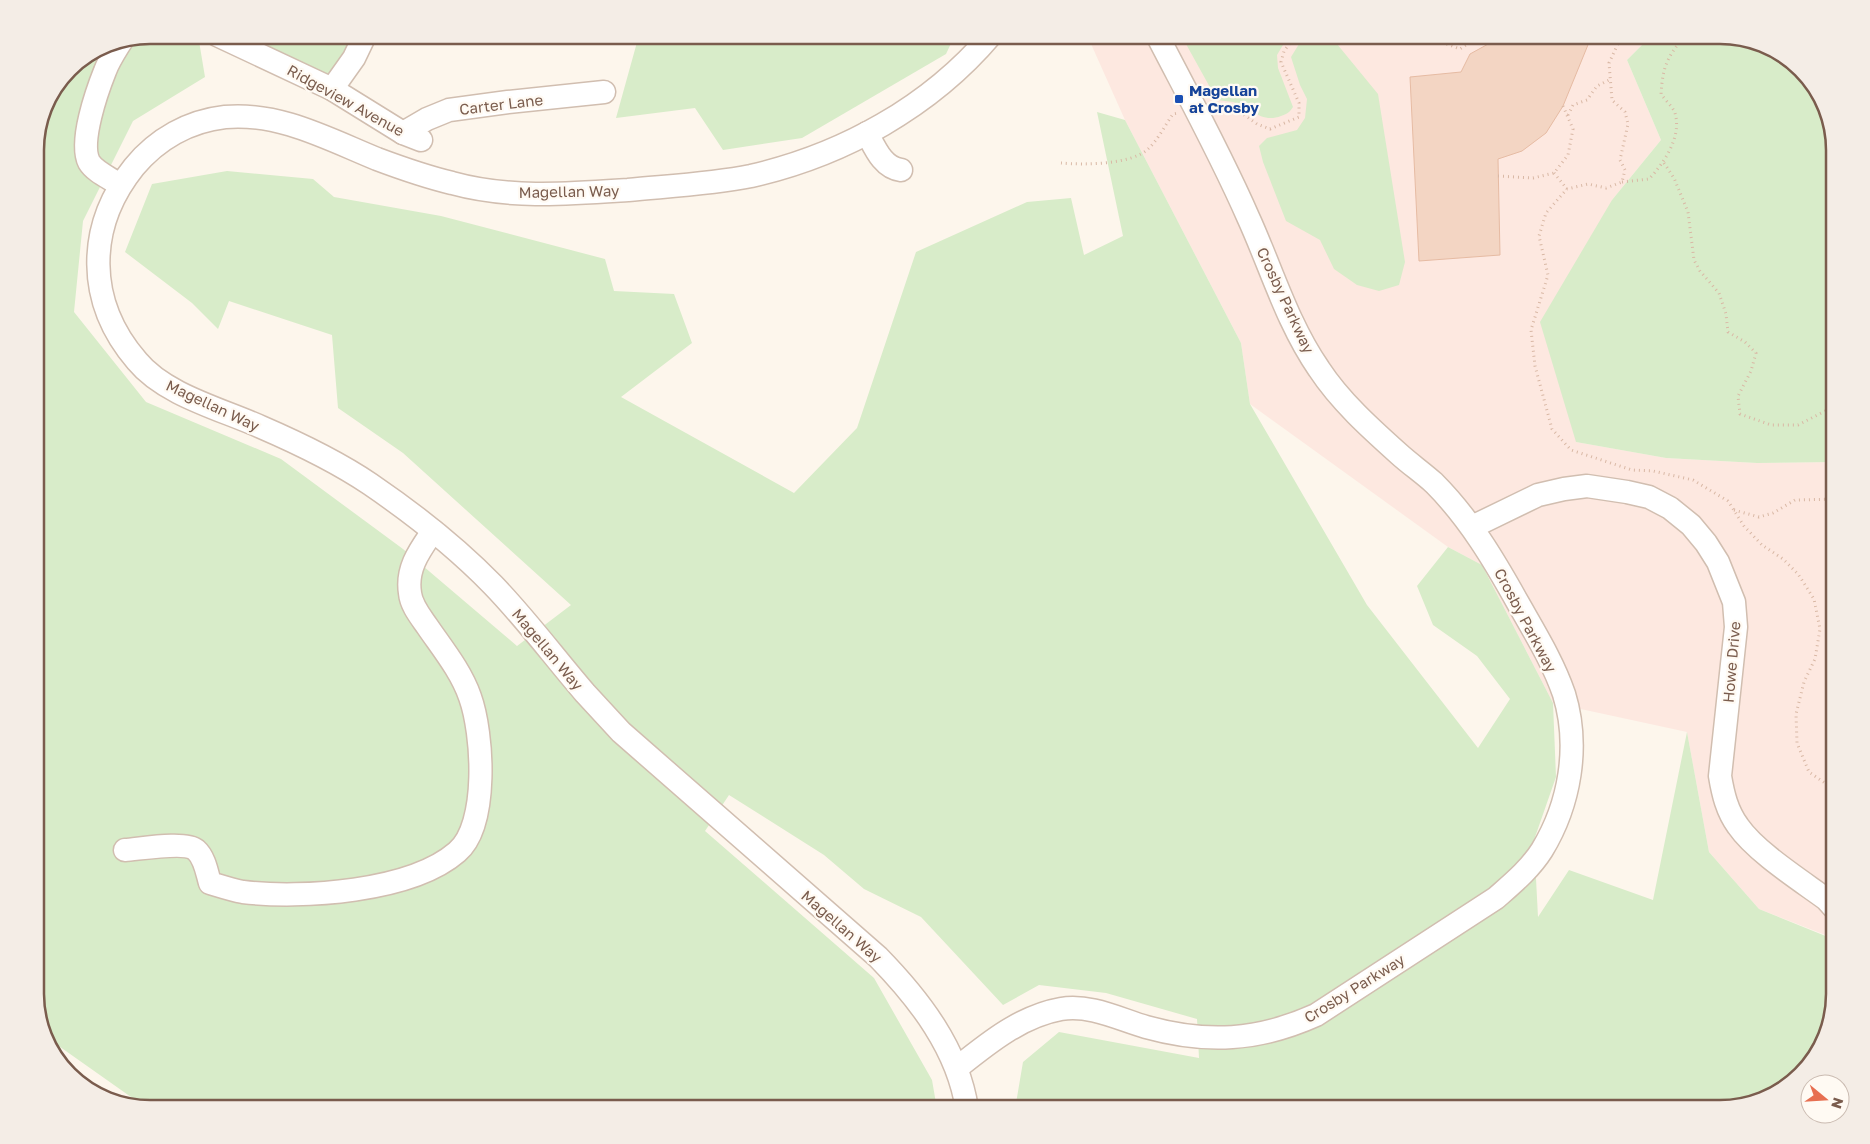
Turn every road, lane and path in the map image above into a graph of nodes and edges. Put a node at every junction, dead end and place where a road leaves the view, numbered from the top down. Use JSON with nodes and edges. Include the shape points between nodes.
{"nodes":[{"id":1,"x":237,"y":44,"type":"edge"},
{"id":2,"x":361,"y":44,"type":"edge"},
{"id":3,"x":972,"y":44,"type":"edge"},
{"id":4,"x":983,"y":44,"type":"edge"},
{"id":5,"x":1162,"y":44,"type":"edge"},
{"id":6,"x":1447,"y":44,"type":"edge"},
{"id":7,"x":1468,"y":44,"type":"edge"},
{"id":8,"x":1618,"y":44,"type":"edge"},
{"id":9,"x":1678,"y":44,"type":"edge"},
{"id":10,"x":117,"y":48,"type":"edge"},
{"id":11,"x":963,"y":66,"type":"junction"},
{"id":12,"x":1611,"y":79,"type":"junction"},
{"id":13,"x":332,"y":89,"type":"junction"},
{"id":14,"x":604,"y":92,"type":"dead end"},
{"id":15,"x":1563,"y":106,"type":"dead end"},
{"id":16,"x":1567,"y":116,"type":"junction"},
{"id":17,"x":867,"y":133,"type":"junction"},
{"id":18,"x":412,"y":136,"type":"joint"},
{"id":19,"x":1664,"y":163,"type":"junction"},
{"id":20,"x":901,"y":170,"type":"dead end"},
{"id":21,"x":1554,"y":173,"type":"junction"},
{"id":22,"x":1498,"y":176,"type":"dead end"},
{"id":23,"x":1622,"y":182,"type":"junction"},
{"id":24,"x":120,"y":184,"type":"junction"},
{"id":25,"x":1567,"y":189,"type":"junction"},
{"id":26,"x":1826,"y":411,"type":"edge"},
{"id":27,"x":1826,"y":499,"type":"edge"},
{"id":28,"x":1734,"y":510,"type":"junction"},
{"id":29,"x":1472,"y":526,"type":"junction"},
{"id":30,"x":433,"y":531,"type":"junction"},
{"id":31,"x":1826,"y":784,"type":"edge"},
{"id":32,"x":125,"y":850,"type":"dead end"},
{"id":33,"x":1826,"y":900,"type":"edge"},
{"id":34,"x":956,"y":1068,"type":"junction"},
{"id":35,"x":965,"y":1100,"type":"edge"}],
"edges":[{"from":1,"to":13,"type":"street","name":"Ridgeview Avenue"},
{"from":2,"to":13,"type":"street"},
{"from":3,"to":11,"type":"street"},
{"from":4,"to":11,"type":"street","name":"Magellan Way"},
{"from":5,"to":29,"type":"street","name":"Crosby Parkway","via":[[1211,138],[1248,215],[1292,321],[1319,370],[1349,407],[1434,483]]},
{"from":6,"to":7,"type":"path","via":[[1460,49]]},
{"from":8,"to":12,"type":"path","via":[[1610,63]]},
{"from":9,"to":19,"type":"path","via":[[1662,73],[1661,94],[1675,112],[1677,129]]},
{"from":10,"to":24,"type":"street","via":[[95,100],[87,152],[96,169]]},
{"from":11,"to":17,"type":"street","name":"Magellan Way","via":[[931,94]]},
{"from":12,"to":16,"type":"path","via":[[1597,86],[1587,100],[1573,105]]},
{"from":12,"to":23,"type":"path","via":[[1612,100],[1625,112],[1628,124],[1620,160],[1625,170]]},
{"from":13,"to":18,"type":"street","name":"Ridgeview Avenue"},
{"from":14,"to":18,"type":"street","name":"Carter Lane","via":[[449,110],[427,119]]},
{"from":15,"to":16,"type":"path"},
{"from":16,"to":21,"type":"path","via":[[1573,129],[1568,155]]},
{"from":17,"to":20,"type":"street","via":[[882,158],[893,169]]},
{"from":17,"to":24,"type":"street","name":"Magellan Way","via":[[819,156],[747,176],[660,187],[549,195],[485,190],[450,183],[379,160],[284,122],[246,116],[219,118],[177,131],[146,153]]},
{"from":19,"to":23,"type":"path","via":[[1649,179]]},
{"from":19,"to":26,"type":"path","via":[[1688,212],[1694,260],[1719,292],[1728,332],[1756,353],[1738,396],[1740,414],[1771,426],[1798,425]]},
{"from":21,"to":22,"type":"path","via":[[1533,178]]},
{"from":21,"to":25,"type":"path"},
{"from":23,"to":25,"type":"path","via":[[1606,188],[1588,184]]},
{"from":24,"to":30,"type":"street","name":"Magellan Way","via":[[103,223],[99,242],[101,293],[112,326],[140,366],[190,397],[312,450],[366,482]]},
{"from":25,"to":28,"type":"path","via":[[1546,213],[1539,236],[1548,275],[1530,330],[1535,366],[1552,429],[1572,450],[1632,470],[1693,480],[1728,501]]},
{"from":27,"to":28,"type":"path","via":[[1795,500],[1759,517]]},
{"from":28,"to":31,"type":"path","via":[[1762,545],[1798,574],[1814,599],[1820,629],[1815,659],[1804,682],[1796,714],[1797,743],[1809,772]]},
{"from":29,"to":33,"type":"street","name":"Howe Drive","via":[[1538,496],[1587,486],[1649,497],[1670,508],[1690,525],[1718,562],[1734,602],[1736,627],[1720,776],[1723,795],[1737,826],[1750,840]]},
{"from":29,"to":34,"type":"street","name":"Crosby Parkway","via":[[1550,660],[1569,714],[1572,765],[1568,788],[1541,852],[1521,876],[1496,898],[1316,1015],[1290,1026],[1262,1034],[1187,1037],[1100,1012],[1063,1009],[1041,1014],[1013,1028]]},
{"from":30,"to":32,"type":"street","via":[[410,570],[410,595],[467,689],[481,755],[480,792],[473,828],[457,852],[417,875],[382,884],[324,893],[278,894],[240,891],[210,884],[197,850],[187,845]]},
{"from":30,"to":34,"type":"street","name":"Magellan Way","via":[[493,584],[621,732],[904,983],[942,1037]]},
{"from":34,"to":35,"type":"street","name":"Magellan Way"}]}
